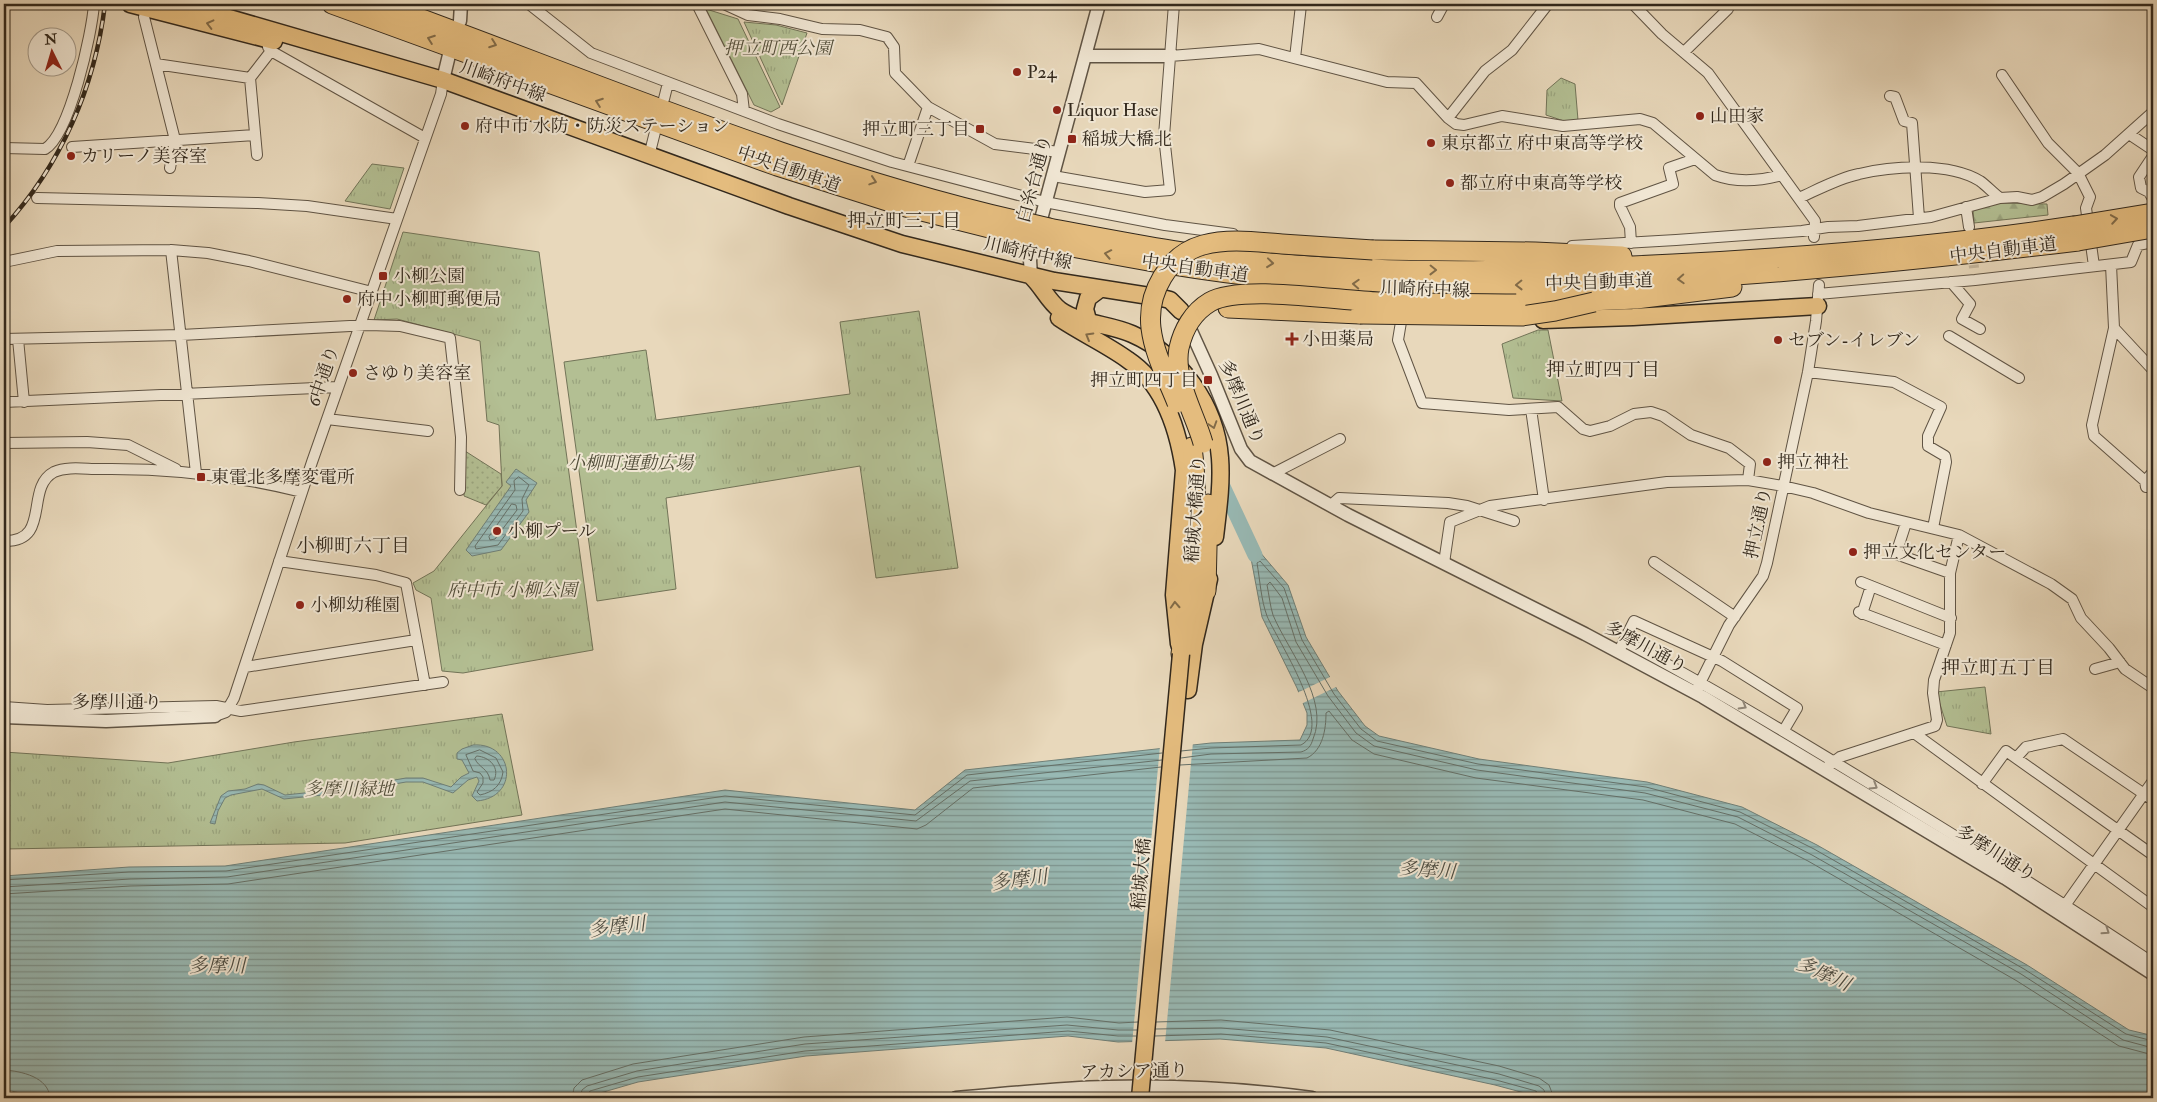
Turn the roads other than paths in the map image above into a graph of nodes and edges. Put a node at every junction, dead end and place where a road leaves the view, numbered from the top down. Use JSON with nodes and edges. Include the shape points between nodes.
{"nodes":[{"id":1,"x":94,"y":4,"type":"edge"},
{"id":2,"x":181,"y":4,"type":"edge"},
{"id":3,"x":222,"y":4,"type":"edge"},
{"id":4,"x":332,"y":4,"type":"edge"},
{"id":5,"x":381,"y":4,"type":"edge"},
{"id":6,"x":461,"y":4,"type":"edge"},
{"id":7,"x":529,"y":4,"type":"edge"},
{"id":8,"x":698,"y":4,"type":"edge"},
{"id":9,"x":724,"y":4,"type":"edge"},
{"id":10,"x":1099,"y":4,"type":"edge"},
{"id":11,"x":1174,"y":4,"type":"edge"},
{"id":12,"x":1444,"y":4,"type":"edge"},
{"id":13,"x":1548,"y":4,"type":"edge"},
{"id":14,"x":1633,"y":4,"type":"edge"},
{"id":15,"x":1301,"y":5,"type":"edge"},
{"id":16,"x":138,"y":6,"type":"edge"},
{"id":17,"x":1728,"y":8,"type":"dead end"},
{"id":18,"x":1437,"y":17,"type":"dead end"},
{"id":19,"x":460,"y":21,"type":"dead end"},
{"id":20,"x":303,"y":38,"type":"junction"},
{"id":21,"x":269,"y":45,"type":"junction"},
{"id":22,"x":343,"y":50,"type":"junction"},
{"id":23,"x":1684,"y":52,"type":"junction"},
{"id":24,"x":449,"y":55,"type":"dead end"},
{"id":25,"x":1085,"y":56,"type":"junction"},
{"id":26,"x":1170,"y":56,"type":"junction"},
{"id":27,"x":1295,"y":58,"type":"junction"},
{"id":28,"x":156,"y":64,"type":"junction"},
{"id":29,"x":2002,"y":75,"type":"dead end"},
{"id":30,"x":250,"y":78,"type":"junction"},
{"id":31,"x":443,"y":80,"type":"junction"},
{"id":32,"x":668,"y":83,"type":"junction"},
{"id":33,"x":1890,"y":96,"type":"dead end"},
{"id":34,"x":664,"y":99,"type":"dead end"},
{"id":35,"x":928,"y":107,"type":"junction"},
{"id":36,"x":744,"y":111,"type":"junction"},
{"id":37,"x":2153,"y":112,"type":"edge"},
{"id":38,"x":1448,"y":118,"type":"junction"},
{"id":39,"x":655,"y":132,"type":"dead end"},
{"id":40,"x":2129,"y":134,"type":"junction"},
{"id":41,"x":255,"y":135,"type":"junction"},
{"id":42,"x":426,"y":138,"type":"junction"},
{"id":43,"x":175,"y":140,"type":"junction"},
{"id":44,"x":72,"y":147,"type":"dead end"},
{"id":45,"x":4,"y":148,"type":"edge"},
{"id":46,"x":2153,"y":150,"type":"edge"},
{"id":47,"x":1059,"y":152,"type":"junction"},
{"id":48,"x":257,"y":155,"type":"dead end"},
{"id":49,"x":649,"y":156,"type":"junction"},
{"id":50,"x":2153,"y":156,"type":"edge"},
{"id":51,"x":1695,"y":159,"type":"junction"},
{"id":52,"x":908,"y":166,"type":"junction"},
{"id":53,"x":170,"y":168,"type":"dead end"},
{"id":54,"x":1914,"y":168,"type":"junction"},
{"id":55,"x":2078,"y":173,"type":"junction"},
{"id":56,"x":1782,"y":175,"type":"junction"},
{"id":57,"x":1053,"y":176,"type":"junction"},
{"id":58,"x":37,"y":198,"type":"dead end"},
{"id":59,"x":1799,"y":198,"type":"junction"},
{"id":60,"x":2000,"y":198,"type":"junction"},
{"id":61,"x":2153,"y":199,"type":"edge"},
{"id":62,"x":1045,"y":202,"type":"junction"},
{"id":63,"x":2153,"y":205,"type":"edge"},
{"id":64,"x":1966,"y":207,"type":"junction"},
{"id":65,"x":2153,"y":213,"type":"edge"},
{"id":66,"x":1919,"y":218,"type":"junction"},
{"id":67,"x":398,"y":219,"type":"junction"},
{"id":68,"x":1969,"y":227,"type":"dead end"},
{"id":69,"x":2153,"y":228,"type":"edge"},
{"id":70,"x":1026,"y":230,"type":"junction"},
{"id":71,"x":1815,"y":233,"type":"junction"},
{"id":72,"x":2068,"y":234,"type":"junction"},
{"id":73,"x":2153,"y":242,"type":"edge"},
{"id":74,"x":1631,"y":243,"type":"junction"},
{"id":75,"x":2138,"y":245,"type":"junction"},
{"id":76,"x":171,"y":250,"type":"junction"},
{"id":77,"x":4,"y":262,"type":"edge"},
{"id":78,"x":2111,"y":265,"type":"junction"},
{"id":79,"x":2094,"y":266,"type":"junction"},
{"id":80,"x":1974,"y":268,"type":"tunnel mouth"},
{"id":81,"x":1031,"y":276,"type":"junction"},
{"id":82,"x":1975,"y":280,"type":"junction"},
{"id":83,"x":1951,"y":282,"type":"junction"},
{"id":84,"x":1100,"y":289,"type":"junction"},
{"id":85,"x":372,"y":292,"type":"junction"},
{"id":86,"x":1818,"y":295,"type":"junction"},
{"id":87,"x":1594,"y":302,"type":"junction"},
{"id":88,"x":1228,"y":308,"type":"junction"},
{"id":89,"x":1181,"y":312,"type":"junction"},
{"id":90,"x":1459,"y":317,"type":"junction"},
{"id":91,"x":1088,"y":320,"type":"junction"},
{"id":92,"x":1400,"y":322,"type":"junction"},
{"id":93,"x":360,"y":325,"type":"junction"},
{"id":94,"x":2114,"y":328,"type":"junction"},
{"id":95,"x":1980,"y":329,"type":"dead end"},
{"id":96,"x":181,"y":334,"type":"junction"},
{"id":97,"x":1949,"y":336,"type":"dead end"},
{"id":98,"x":4,"y":339,"type":"edge"},
{"id":99,"x":18,"y":339,"type":"junction"},
{"id":100,"x":2153,"y":370,"type":"edge"},
{"id":101,"x":1808,"y":372,"type":"junction"},
{"id":102,"x":2019,"y":378,"type":"dead end"},
{"id":103,"x":338,"y":387,"type":"junction"},
{"id":104,"x":189,"y":395,"type":"junction"},
{"id":105,"x":4,"y":402,"type":"edge"},
{"id":106,"x":24,"y":402,"type":"junction"},
{"id":107,"x":1531,"y":409,"type":"junction"},
{"id":108,"x":326,"y":419,"type":"junction"},
{"id":109,"x":428,"y":431,"type":"dead end"},
{"id":110,"x":1340,"y":439,"type":"dead end"},
{"id":111,"x":4,"y":443,"type":"edge"},
{"id":112,"x":179,"y":471,"type":"junction"},
{"id":113,"x":2153,"y":472,"type":"edge"},
{"id":114,"x":196,"y":473,"type":"junction"},
{"id":115,"x":1272,"y":474,"type":"junction"},
{"id":116,"x":1748,"y":480,"type":"junction"},
{"id":117,"x":1783,"y":486,"type":"junction"},
{"id":118,"x":460,"y":490,"type":"dead end"},
{"id":119,"x":302,"y":492,"type":"junction"},
{"id":120,"x":1544,"y":500,"type":"junction"},
{"id":121,"x":1331,"y":505,"type":"junction"},
{"id":122,"x":1479,"y":510,"type":"junction"},
{"id":123,"x":1514,"y":521,"type":"dead end"},
{"id":124,"x":1906,"y":523,"type":"junction"},
{"id":125,"x":1933,"y":528,"type":"junction"},
{"id":126,"x":1959,"y":535,"type":"junction"},
{"id":127,"x":4,"y":541,"type":"edge"},
{"id":128,"x":279,"y":561,"type":"junction"},
{"id":129,"x":1654,"y":562,"type":"dead end"},
{"id":130,"x":1444,"y":563,"type":"junction"},
{"id":131,"x":1950,"y":573,"type":"junction"},
{"id":132,"x":1860,"y":582,"type":"dead end"},
{"id":133,"x":1871,"y":586,"type":"junction"},
{"id":134,"x":1206,"y":591,"type":"junction"},
{"id":135,"x":1735,"y":617,"type":"junction"},
{"id":136,"x":1951,"y":618,"type":"junction"},
{"id":137,"x":416,"y":640,"type":"junction"},
{"id":138,"x":1946,"y":645,"type":"junction"},
{"id":139,"x":1621,"y":647,"type":"junction"},
{"id":140,"x":1186,"y":655,"type":"junction"},
{"id":141,"x":1714,"y":657,"type":"junction"},
{"id":142,"x":2120,"y":662,"type":"junction"},
{"id":143,"x":245,"y":667,"type":"junction"},
{"id":144,"x":2095,"y":669,"type":"dead end"},
{"id":145,"x":443,"y":682,"type":"dead end"},
{"id":146,"x":425,"y":685,"type":"junction"},
{"id":147,"x":1698,"y":687,"type":"junction"},
{"id":148,"x":2153,"y":688,"type":"edge"},
{"id":149,"x":4,"y":707,"type":"edge"},
{"id":150,"x":229,"y":709,"type":"junction"},
{"id":151,"x":4,"y":716,"type":"edge"},
{"id":152,"x":216,"y":716,"type":"joint"},
{"id":153,"x":1784,"y":730,"type":"junction"},
{"id":154,"x":1914,"y":733,"type":"junction"},
{"id":155,"x":2016,"y":758,"type":"junction"},
{"id":156,"x":1829,"y":765,"type":"junction"},
{"id":157,"x":2153,"y":781,"type":"edge"},
{"id":158,"x":1982,"y":784,"type":"junction"},
{"id":159,"x":2144,"y":794,"type":"junction"},
{"id":160,"x":2153,"y":800,"type":"edge"},
{"id":161,"x":2118,"y":830,"type":"junction"},
{"id":162,"x":2153,"y":855,"type":"edge"},
{"id":163,"x":2094,"y":864,"type":"junction"},
{"id":164,"x":2066,"y":904,"type":"junction"},
{"id":165,"x":2153,"y":907,"type":"edge"},
{"id":166,"x":2153,"y":963,"type":"edge"},
{"id":167,"x":2153,"y":974,"type":"edge"},
{"id":168,"x":956,"y":1098,"type":"edge"},
{"id":169,"x":972,"y":1098,"type":"edge"},
{"id":170,"x":1140,"y":1098,"type":"edge"},
{"id":171,"x":1149,"y":1098,"type":"edge"},
{"id":172,"x":1312,"y":1098,"type":"edge"}],
"edges":[{"from":1,"to":45,"type":"street","via":[[82,69],[63,122],[50,146],[45,149]]},
{"from":2,"to":20,"type":"main road","name":"川崎府中線"},
{"from":3,"to":20,"type":"main road","via":[[272,18]]},
{"from":70,"to":4,"type":"highway","name":"中央自動車道","one_way":true,"via":[[906,207],[777,166]]},
{"from":5,"to":70,"type":"highway","name":"中央自動車道","one_way":true,"via":[[767,146]]},
{"from":6,"to":19,"type":"street"},
{"from":7,"to":32,"type":"street","via":[[591,53]]},
{"from":8,"to":36,"type":"street","via":[[742,94]]},
{"from":9,"to":35,"type":"street","via":[[748,15],[822,29],[860,30],[887,37],[894,47],[895,73]]},
{"from":10,"to":25,"type":"street","name":"白糸台通り"},
{"from":11,"to":26,"type":"street"},
{"from":12,"to":18,"type":"street"},
{"from":13,"to":38,"type":"street","via":[[1512,50],[1485,71]]},
{"from":14,"to":23,"type":"street"},
{"from":15,"to":27,"type":"street"},
{"from":21,"to":16,"type":"main road","one_way":true},
{"from":16,"to":28,"type":"street"},
{"from":17,"to":23,"type":"street"},
{"from":20,"to":22,"type":"main road","name":"川崎府中線"},
{"from":21,"to":22,"type":"main road"},
{"from":21,"to":30,"type":"street"},
{"from":21,"to":42,"type":"street"},
{"from":22,"to":31,"type":"main road","name":"川崎府中線"},
{"from":23,"to":56,"type":"street","via":[[1708,73]]},
{"from":24,"to":31,"type":"street","name":"6中通り"},
{"from":25,"to":26,"type":"street"},
{"from":25,"to":47,"type":"street","name":"白糸台通り"},
{"from":26,"to":27,"type":"street","via":[[1259,48]]},
{"from":26,"to":57,"type":"street","via":[[1164,136],[1170,190],[1144,192]]},
{"from":27,"to":38,"type":"street","via":[[1387,82],[1416,83]]},
{"from":28,"to":30,"type":"street"},
{"from":28,"to":43,"type":"street"},
{"from":29,"to":55,"type":"street","via":[[2048,143]]},
{"from":30,"to":41,"type":"street"},
{"from":31,"to":42,"type":"street","name":"6中通り"},
{"from":31,"to":49,"type":"main road","name":"川崎府中線"},
{"from":32,"to":34,"type":"street"},
{"from":32,"to":36,"type":"street"},
{"from":33,"to":54,"type":"street","via":[[1895,97],[1904,121],[1912,123]]},
{"from":35,"to":47,"type":"street","via":[[995,144]]},
{"from":35,"to":52,"type":"street"},
{"from":36,"to":52,"type":"street"},
{"from":37,"to":40,"type":"street"},
{"from":38,"to":51,"type":"street","via":[[1464,125],[1502,116],[1563,126],[1640,119],[1652,122]]},
{"from":39,"to":49,"type":"street"},
{"from":40,"to":46,"type":"street"},
{"from":40,"to":55,"type":"street"},
{"from":41,"to":43,"type":"street"},
{"from":41,"to":48,"type":"street"},
{"from":42,"to":67,"type":"street","name":"6中通り"},
{"from":43,"to":44,"type":"street"},
{"from":43,"to":53,"type":"street"},
{"from":47,"to":57,"type":"street","name":"白糸台通り"},
{"from":49,"to":81,"type":"main road","name":"川崎府中線","via":[[902,244]]},
{"from":50,"to":61,"type":"street","via":[[2139,177],[2141,188]]},
{"from":51,"to":56,"type":"street","via":[[1725,179],[1747,181]]},
{"from":51,"to":74,"type":"street","via":[[1669,168],[1674,184],[1620,203],[1630,226]]},
{"from":52,"to":62,"type":"street"},
{"from":54,"to":59,"type":"street","via":[[1860,174]]},
{"from":54,"to":60,"type":"street","via":[[1942,169],[1967,176],[1980,181]]},
{"from":54,"to":66,"type":"street"},
{"from":55,"to":60,"type":"street","via":[[2042,197],[2032,200]]},
{"from":55,"to":79,"type":"street","via":[[2090,197],[2086,208]]},
{"from":56,"to":59,"type":"street"},
{"from":57,"to":62,"type":"street","name":"白糸台通り"},
{"from":58,"to":67,"type":"street","via":[[268,203]]},
{"from":59,"to":71,"type":"street","via":[[1815,221]]},
{"from":60,"to":64,"type":"street"},
{"from":62,"to":74,"type":"street","via":[[1166,225],[1290,240],[1378,246],[1496,248]]},
{"from":62,"to":81,"type":"street","name":"白糸台通り","via":[[1030,260]]},
{"from":63,"to":75,"type":"street"},
{"from":64,"to":66,"type":"street"},
{"from":64,"to":68,"type":"street"},
{"from":72,"to":65,"type":"highway","name":"中央自動車道","one_way":true,"bridge":true},
{"from":66,"to":71,"type":"street"},
{"from":67,"to":85,"type":"street","name":"6中通り"},
{"from":69,"to":72,"type":"highway","name":"中央自動車道","bridge":true},
{"from":70,"to":72,"type":"highway","name":"中央自動車道","bridge":true,"via":[[1264,262],[1339,268],[1452,270],[1627,267],[1756,260]]},
{"from":71,"to":74,"type":"street","via":[[1802,231]]},
{"from":72,"to":87,"type":"highway","via":[[1943,265]]},
{"from":72,"to":140,"type":"highway","bridge":true,"via":[[1660,258],[1535,252],[1373,250],[1248,241],[1201,246],[1179,258],[1160,280],[1151,305],[1151,330],[1186,424],[1195,470],[1196,513]]},
{"from":73,"to":75,"type":"street"},
{"from":75,"to":78,"type":"street","via":[[2131,262]]},
{"from":76,"to":77,"type":"street","via":[[57,251]]},
{"from":76,"to":85,"type":"street","via":[[249,261]]},
{"from":76,"to":96,"type":"street"},
{"from":78,"to":79,"type":"street"},
{"from":78,"to":94,"type":"street"},
{"from":79,"to":82,"type":"street"},
{"from":80,"to":82,"type":"street"},
{"from":81,"to":84,"type":"main road","name":"川崎府中線"},
{"from":81,"to":91,"type":"main road","name":"稲城大橋通り","via":[[1060,310]]},
{"from":140,"to":81,"type":"main road","name":"稲城大橋通り","one_way":true,"via":[[1174,606],[1183,493],[1181,451],[1170,413],[1158,392],[1130,361],[1051,312],[1036,295]]},
{"from":82,"to":83,"type":"street"},
{"from":83,"to":86,"type":"street"},
{"from":83,"to":95,"type":"street","via":[[1970,304],[1962,319]]},
{"from":84,"to":89,"type":"main road","name":"川崎府中線","via":[[1170,300]]},
{"from":84,"to":91,"type":"main road","via":[[1088,298],[1085,310]]},
{"from":85,"to":93,"type":"street","name":"6中通り"},
{"from":86,"to":90,"type":"main road","name":"川崎府中線","via":[[1633,317]]},
{"from":86,"to":101,"type":"street","name":"押立通り"},
{"from":87,"to":88,"type":"highway","bridge":true,"via":[[1522,316]]},
{"from":87,"to":134,"type":"highway","bridge":true,"via":[[1379,302],[1251,293],[1210,302],[1187,326],[1178,355],[1180,375],[1197,422],[1207,467]]},
{"from":88,"to":89,"type":"main road","name":"川崎府中線"},
{"from":88,"to":92,"type":"main road","name":"川崎府中線","via":[[1267,316]]},
{"from":89,"to":90,"type":"main road","name":"川崎府中線","via":[[1210,299],[1244,298]]},
{"from":89,"to":115,"type":"street","name":"多摩川通り","via":[[1204,357],[1244,454]]},
{"from":90,"to":92,"type":"main road","name":"川崎府中線"},
{"from":91,"to":134,"type":"main road","name":"稲城大橋通り","one_way":true,"via":[[1145,340],[1168,357],[1191,382],[1210,415],[1220,456],[1219,496]]},
{"from":92,"to":107,"type":"street","via":[[1398,340],[1422,403]]},
{"from":93,"to":96,"type":"street"},
{"from":93,"to":103,"type":"street","name":"6中通り"},
{"from":93,"to":118,"type":"street","via":[[400,326],[450,338],[461,437]]},
{"from":94,"to":100,"type":"street"},
{"from":94,"to":113,"type":"street","via":[[2092,424],[2094,436],[2146,484]]},
{"from":96,"to":99,"type":"street"},
{"from":96,"to":104,"type":"street"},
{"from":97,"to":102,"type":"street"},
{"from":98,"to":99,"type":"street"},
{"from":99,"to":106,"type":"street"},
{"from":101,"to":117,"type":"street","name":"押立通り"},
{"from":101,"to":125,"type":"street","via":[[1894,382],[1941,407],[1928,436],[1928,446],[1945,456],[1946,462]]},
{"from":103,"to":104,"type":"street"},
{"from":103,"to":108,"type":"street","name":"6中通り"},
{"from":104,"to":106,"type":"street"},
{"from":104,"to":114,"type":"street"},
{"from":105,"to":106,"type":"street"},
{"from":107,"to":116,"type":"street","via":[[1558,407],[1583,429],[1590,431],[1610,426],[1634,414],[1651,412],[1663,416],[1691,435],[1729,448],[1750,464]]},
{"from":107,"to":120,"type":"street"},
{"from":108,"to":109,"type":"street"},
{"from":108,"to":119,"type":"street","name":"6中通り"},
{"from":110,"to":115,"type":"street"},
{"from":111,"to":112,"type":"street","via":[[128,445]]},
{"from":112,"to":114,"type":"street"},
{"from":112,"to":127,"type":"street","via":[[148,468],[56,471],[43,484],[30,530],[15,541]]},
{"from":114,"to":119,"type":"street","via":[[251,479]]},
{"from":115,"to":121,"type":"street","name":"多摩川通り"},
{"from":116,"to":117,"type":"street"},
{"from":116,"to":120,"type":"street","via":[[1667,482]]},
{"from":117,"to":124,"type":"street"},
{"from":117,"to":135,"type":"street","name":"押立通り","via":[[1763,576]]},
{"from":119,"to":128,"type":"street","name":"6中通り"},
{"from":120,"to":122,"type":"street"},
{"from":121,"to":122,"type":"street","via":[[1339,498],[1396,499],[1448,503]]},
{"from":121,"to":130,"type":"street","name":"多摩川通り"},
{"from":122,"to":123,"type":"street"},
{"from":122,"to":130,"type":"street","via":[[1449,524]]},
{"from":124,"to":125,"type":"street"},
{"from":124,"to":131,"type":"street","via":[[1896,554]]},
{"from":125,"to":126,"type":"street"},
{"from":126,"to":131,"type":"street"},
{"from":126,"to":142,"type":"street","via":[[2051,584],[2072,599],[2081,618]]},
{"from":128,"to":137,"type":"street","via":[[376,575],[406,583]]},
{"from":128,"to":143,"type":"street","name":"6中通り"},
{"from":129,"to":135,"type":"street"},
{"from":130,"to":139,"type":"street","name":"多摩川通り"},
{"from":131,"to":136,"type":"street"},
{"from":132,"to":133,"type":"street"},
{"from":133,"to":136,"type":"street"},
{"from":133,"to":138,"type":"street","via":[[1860,613]]},
{"from":134,"to":140,"type":"main road","name":"稲城大橋通り"},
{"from":135,"to":141,"type":"street","name":"押立通り"},
{"from":136,"to":138,"type":"street"},
{"from":137,"to":143,"type":"street"},
{"from":137,"to":146,"type":"street"},
{"from":138,"to":154,"type":"street","via":[[1934,680],[1935,726]]},
{"from":139,"to":141,"type":"street","via":[[1634,621]]},
{"from":139,"to":147,"type":"street","name":"多摩川通り"},
{"from":140,"to":170,"type":"main road","name":"稲城大橋","bridge":true},
{"from":140,"to":171,"type":"main road","name":"稲城大橋"},
{"from":141,"to":147,"type":"street","name":"押立通り"},
{"from":141,"to":153,"type":"street","via":[[1798,708]]},
{"from":142,"to":144,"type":"street"},
{"from":142,"to":148,"type":"street","via":[[2125,670]]},
{"from":143,"to":150,"type":"street","name":"6中通り"},
{"from":145,"to":146,"type":"street"},
{"from":146,"to":150,"type":"street","via":[[241,711]]},
{"from":147,"to":153,"type":"street","one_way":true},
{"from":147,"to":156,"type":"street","name":"多摩川通り"},
{"from":149,"to":150,"type":"street","via":[[47,710],[216,706]]},
{"from":150,"to":152,"type":"street","name":"多摩川通り"},
{"from":151,"to":152,"type":"street","name":"多摩川通り","via":[[106,721]]},
{"from":153,"to":156,"type":"street"},
{"from":154,"to":156,"type":"street"},
{"from":154,"to":158,"type":"street"},
{"from":155,"to":158,"type":"street","via":[[2006,751]]},
{"from":155,"to":159,"type":"street","via":[[2026,747],[2063,739]]},
{"from":155,"to":161,"type":"street"},
{"from":156,"to":164,"type":"street","one_way":true},
{"from":156,"to":167,"type":"street","name":"多摩川通り"},
{"from":157,"to":159,"type":"street"},
{"from":158,"to":163,"type":"street"},
{"from":159,"to":160,"type":"street"},
{"from":159,"to":161,"type":"street"},
{"from":161,"to":162,"type":"street"},
{"from":161,"to":163,"type":"street"},
{"from":163,"to":164,"type":"street"},
{"from":163,"to":165,"type":"street"},
{"from":164,"to":166,"type":"street","one_way":true},
{"from":168,"to":169,"type":"street","name":"アカシア通り"},
{"from":169,"to":172,"type":"street","name":"アカシア通り","via":[[1157,1086]]}]}
